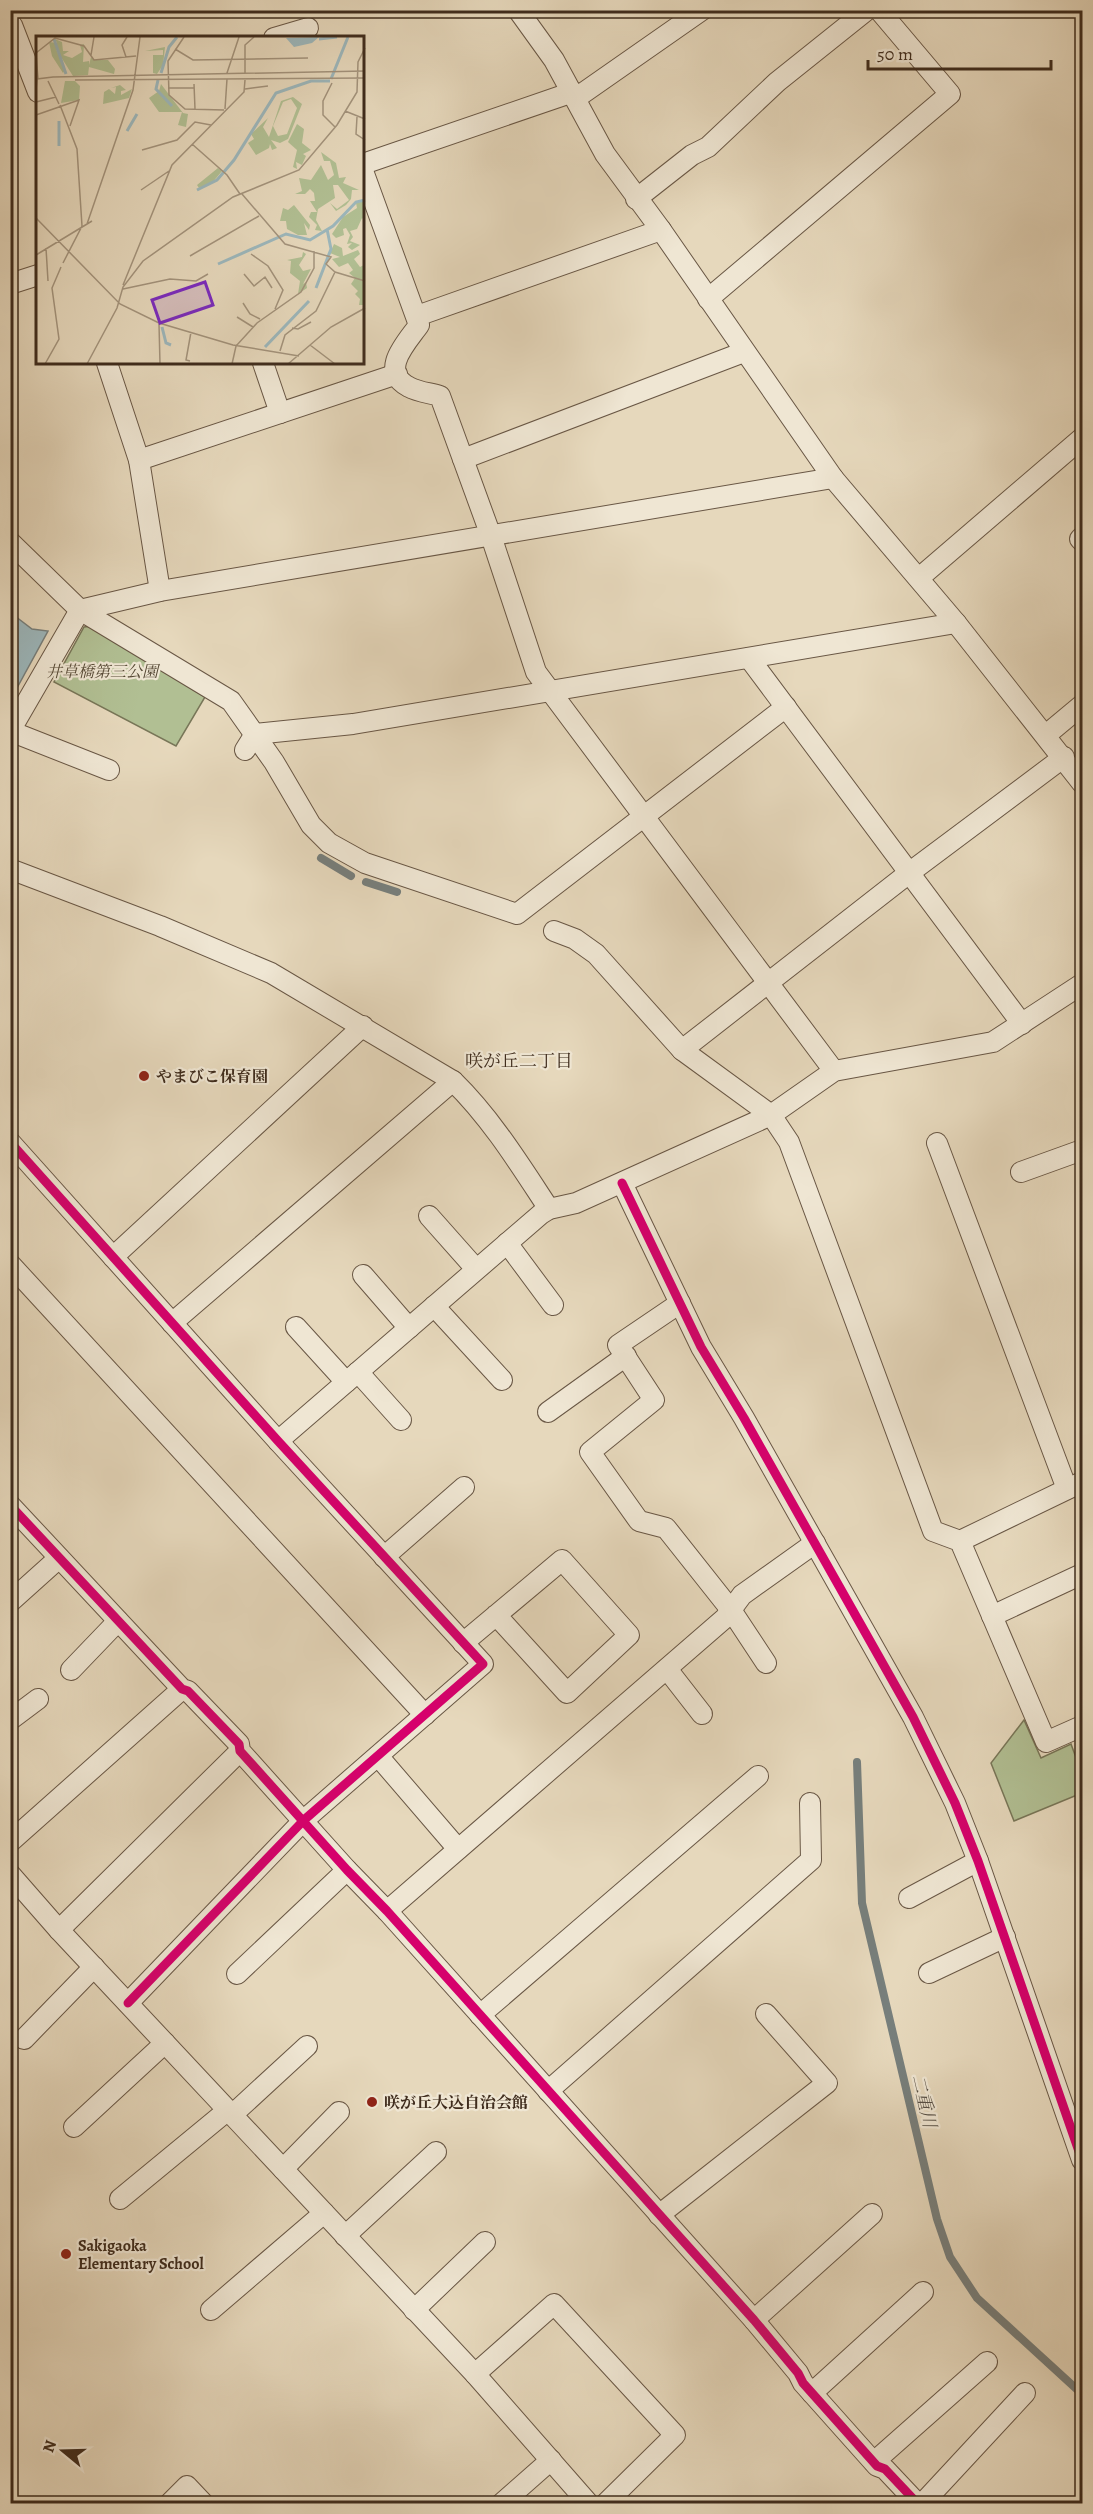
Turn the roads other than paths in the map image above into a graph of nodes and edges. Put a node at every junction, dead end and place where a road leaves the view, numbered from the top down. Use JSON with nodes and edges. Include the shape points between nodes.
{"nodes":[{"id":1,"x":518,"y":10,"type":"edge"},
{"id":2,"x":702,"y":10,"type":"edge"},
{"id":3,"x":867,"y":10,"type":"edge"},
{"id":4,"x":879,"y":10,"type":"edge"},
{"id":5,"x":12,"y":25,"type":"dead end"},
{"id":6,"x":307,"y":25,"type":"edge"},
{"id":7,"x":279,"y":36,"type":"edge"},
{"id":8,"x":36,"y":87,"type":"edge"},
{"id":9,"x":574,"y":95,"type":"junction"},
{"id":10,"x":364,"y":164,"type":"edge"},
{"id":11,"x":364,"y":174,"type":"edge"},
{"id":12,"x":636,"y":199,"type":"junction"},
{"id":13,"x":661,"y":230,"type":"junction"},
{"id":14,"x":36,"y":276,"type":"edge"},
{"id":15,"x":10,"y":284,"type":"edge"},
{"id":16,"x":708,"y":299,"type":"junction"},
{"id":17,"x":417,"y":316,"type":"junction"},
{"id":18,"x":744,"y":352,"type":"junction"},
{"id":19,"x":107,"y":364,"type":"edge"},
{"id":20,"x":263,"y":364,"type":"edge"},
{"id":21,"x":397,"y":374,"type":"junction"},
{"id":22,"x":280,"y":413,"type":"junction"},
{"id":23,"x":1083,"y":438,"type":"edge"},
{"id":24,"x":463,"y":459,"type":"junction"},
{"id":25,"x":139,"y":460,"type":"junction"},
{"id":26,"x":833,"y":478,"type":"junction"},
{"id":27,"x":491,"y":536,"type":"junction"},
{"id":28,"x":1083,"y":537,"type":"edge"},
{"id":29,"x":1083,"y":541,"type":"edge"},
{"id":30,"x":10,"y":542,"type":"edge"},
{"id":31,"x":919,"y":578,"type":"junction"},
{"id":32,"x":160,"y":591,"type":"junction"},
{"id":33,"x":75,"y":619,"type":"junction"},
{"id":34,"x":956,"y":622,"type":"junction"},
{"id":35,"x":749,"y":658,"type":"junction"},
{"id":36,"x":549,"y":693,"type":"junction"},
{"id":37,"x":1083,"y":705,"type":"edge"},
{"id":38,"x":786,"y":707,"type":"junction"},
{"id":39,"x":10,"y":731,"type":"edge"},
{"id":40,"x":1046,"y":735,"type":"junction"},
{"id":41,"x":250,"y":741,"type":"junction"},
{"id":42,"x":1064,"y":757,"type":"junction"},
{"id":43,"x":109,"y":770,"type":"dead end"},
{"id":44,"x":1083,"y":783,"type":"edge"},
{"id":45,"x":643,"y":817,"type":"junction"},
{"id":46,"x":10,"y":868,"type":"edge"},
{"id":47,"x":909,"y":873,"type":"junction"},
{"id":48,"x":554,"y":931,"type":"dead end"},
{"id":49,"x":768,"y":983,"type":"junction"},
{"id":50,"x":1083,"y":984,"type":"edge"},
{"id":51,"x":1022,"y":1024,"type":"junction"},
{"id":52,"x":363,"y":1026,"type":"junction"},
{"id":53,"x":682,"y":1050,"type":"junction"},
{"id":54,"x":834,"y":1071,"type":"junction"},
{"id":55,"x":453,"y":1081,"type":"junction"},
{"id":56,"x":771,"y":1115,"type":"junction"},
{"id":57,"x":937,"y":1143,"type":"dead end"},
{"id":58,"x":12,"y":1148,"type":"edge"},
{"id":59,"x":1083,"y":1150,"type":"edge"},
{"id":60,"x":1021,"y":1172,"type":"dead end"},
{"id":61,"x":622,"y":1183,"type":"junction"},
{"id":62,"x":549,"y":1209,"type":"junction"},
{"id":63,"x":429,"y":1216,"type":"dead end"},
{"id":64,"x":507,"y":1243,"type":"junction"},
{"id":65,"x":113,"y":1257,"type":"junction"},
{"id":66,"x":10,"y":1264,"type":"edge"},
{"id":67,"x":476,"y":1269,"type":"junction"},
{"id":68,"x":363,"y":1275,"type":"dead end"},
{"id":69,"x":680,"y":1303,"type":"junction"},
{"id":70,"x":553,"y":1305,"type":"dead end"},
{"id":71,"x":434,"y":1306,"type":"junction"},
{"id":72,"x":172,"y":1323,"type":"junction"},
{"id":73,"x":296,"y":1327,"type":"dead end"},
{"id":74,"x":409,"y":1328,"type":"junction"},
{"id":75,"x":626,"y":1356,"type":"junction"},
{"id":76,"x":352,"y":1377,"type":"junction"},
{"id":77,"x":502,"y":1380,"type":"dead end"},
{"id":78,"x":548,"y":1412,"type":"dead end"},
{"id":79,"x":401,"y":1420,"type":"dead end"},
{"id":80,"x":278,"y":1441,"type":"junction"},
{"id":81,"x":1075,"y":1485,"type":"edge"},
{"id":82,"x":464,"y":1487,"type":"dead end"},
{"id":83,"x":10,"y":1505,"type":"edge"},
{"id":84,"x":960,"y":1541,"type":"junction"},
{"id":85,"x":815,"y":1543,"type":"junction"},
{"id":86,"x":384,"y":1557,"type":"junction"},
{"id":87,"x":59,"y":1558,"type":"junction"},
{"id":88,"x":1083,"y":1574,"type":"edge"},
{"id":89,"x":10,"y":1602,"type":"edge"},
{"id":90,"x":731,"y":1610,"type":"junction"},
{"id":91,"x":496,"y":1616,"type":"junction"},
{"id":92,"x":992,"y":1616,"type":"junction"},
{"id":93,"x":118,"y":1621,"type":"junction"},
{"id":94,"x":463,"y":1642,"type":"junction"},
{"id":95,"x":766,"y":1662,"type":"dead end"},
{"id":96,"x":667,"y":1669,"type":"junction"},
{"id":97,"x":71,"y":1670,"type":"dead end"},
{"id":98,"x":182,"y":1689,"type":"junction"},
{"id":99,"x":38,"y":1699,"type":"dead end"},
{"id":100,"x":702,"y":1714,"type":"dead end"},
{"id":101,"x":425,"y":1715,"type":"junction"},
{"id":102,"x":10,"y":1720,"type":"edge"},
{"id":103,"x":1083,"y":1726,"type":"edge"},
{"id":104,"x":240,"y":1751,"type":"junction"},
{"id":105,"x":378,"y":1756,"type":"junction"},
{"id":106,"x":758,"y":1776,"type":"dead end"},
{"id":107,"x":810,"y":1803,"type":"dead end"},
{"id":108,"x":304,"y":1820,"type":"junction"},
{"id":109,"x":10,"y":1842,"type":"edge"},
{"id":110,"x":458,"y":1849,"type":"junction"},
{"id":111,"x":978,"y":1861,"type":"junction"},
{"id":112,"x":347,"y":1870,"type":"junction"},
{"id":113,"x":12,"y":1878,"type":"edge"},
{"id":114,"x":909,"y":1898,"type":"dead end"},
{"id":115,"x":387,"y":1911,"type":"junction"},
{"id":116,"x":59,"y":1930,"type":"junction"},
{"id":117,"x":1005,"y":1937,"type":"junction"},
{"id":118,"x":94,"y":1967,"type":"junction"},
{"id":119,"x":929,"y":1973,"type":"dead end"},
{"id":120,"x":237,"y":1974,"type":"dead end"},
{"id":121,"x":128,"y":2003,"type":"junction"},
{"id":122,"x":766,"y":2014,"type":"dead end"},
{"id":123,"x":480,"y":2015,"type":"junction"},
{"id":124,"x":24,"y":2039,"type":"dead end"},
{"id":125,"x":165,"y":2043,"type":"junction"},
{"id":126,"x":307,"y":2046,"type":"dead end"},
{"id":127,"x":548,"y":2091,"type":"junction"},
{"id":128,"x":339,"y":2112,"type":"dead end"},
{"id":129,"x":230,"y":2113,"type":"junction"},
{"id":130,"x":74,"y":2127,"type":"dead end"},
{"id":131,"x":436,"y":2152,"type":"dead end"},
{"id":132,"x":1083,"y":2160,"type":"edge"},
{"id":133,"x":283,"y":2169,"type":"junction"},
{"id":134,"x":120,"y":2199,"type":"dead end"},
{"id":135,"x":324,"y":2213,"type":"junction"},
{"id":136,"x":872,"y":2214,"type":"dead end"},
{"id":137,"x":659,"y":2215,"type":"junction"},
{"id":138,"x":345,"y":2236,"type":"junction"},
{"id":139,"x":485,"y":2242,"type":"dead end"},
{"id":140,"x":923,"y":2292,"type":"dead end"},
{"id":141,"x":211,"y":2310,"type":"dead end"},
{"id":142,"x":414,"y":2310,"type":"junction"},
{"id":143,"x":754,"y":2320,"type":"junction"},
{"id":144,"x":987,"y":2362,"type":"dead end"},
{"id":145,"x":474,"y":2374,"type":"junction"},
{"id":146,"x":812,"y":2393,"type":"junction"},
{"id":147,"x":1025,"y":2393,"type":"dead end"},
{"id":148,"x":551,"y":2460,"type":"junction"},
{"id":149,"x":874,"y":2462,"type":"junction"},
{"id":150,"x":169,"y":2504,"type":"edge"},
{"id":151,"x":204,"y":2504,"type":"edge"},
{"id":152,"x":501,"y":2504,"type":"edge"},
{"id":153,"x":589,"y":2504,"type":"edge"},
{"id":154,"x":605,"y":2504,"type":"edge"},
{"id":155,"x":918,"y":2504,"type":"edge"},
{"id":156,"x":922,"y":2504,"type":"edge"}],
"edges":[{"from":1,"to":9,"type":"street"},
{"from":2,"to":9,"type":"street"},
{"from":3,"to":12,"type":"street","via":[[777,82],[708,147]]},
{"from":4,"to":16,"type":"street","via":[[950,94]]},
{"from":5,"to":8,"type":"street"},
{"from":6,"to":7,"type":"street"},
{"from":9,"to":10,"type":"street"},
{"from":9,"to":12,"type":"street","via":[[605,154]]},
{"from":11,"to":17,"type":"street"},
{"from":12,"to":13,"type":"street"},
{"from":13,"to":16,"type":"street"},
{"from":13,"to":17,"type":"street"},
{"from":14,"to":15,"type":"street"},
{"from":16,"to":18,"type":"street"},
{"from":17,"to":21,"type":"street","via":[[419,325],[396,356]]},
{"from":18,"to":24,"type":"street"},
{"from":18,"to":26,"type":"street"},
{"from":19,"to":25,"type":"street"},
{"from":20,"to":22,"type":"street"},
{"from":21,"to":22,"type":"street"},
{"from":21,"to":24,"type":"street","via":[[410,388],[440,396]]},
{"from":22,"to":25,"type":"street"},
{"from":23,"to":31,"type":"street"},
{"from":24,"to":27,"type":"street"},
{"from":25,"to":32,"type":"street"},
{"from":26,"to":27,"type":"street"},
{"from":26,"to":31,"type":"street"},
{"from":27,"to":32,"type":"street"},
{"from":27,"to":36,"type":"street","via":[[536,672]]},
{"from":28,"to":29,"type":"street"},
{"from":30,"to":33,"type":"street"},
{"from":31,"to":34,"type":"street"},
{"from":32,"to":33,"type":"street"},
{"from":33,"to":39,"type":"street"},
{"from":33,"to":41,"type":"street","via":[[231,702]]},
{"from":34,"to":35,"type":"street"},
{"from":34,"to":40,"type":"street"},
{"from":35,"to":36,"type":"street"},
{"from":35,"to":38,"type":"street"},
{"from":36,"to":41,"type":"street"},
{"from":36,"to":45,"type":"street"},
{"from":37,"to":40,"type":"street"},
{"from":38,"to":45,"type":"street"},
{"from":38,"to":47,"type":"street"},
{"from":39,"to":43,"type":"street"},
{"from":40,"to":42,"type":"street"},
{"from":41,"to":45,"type":"street","via":[[274,762],[302,812],[329,843],[365,863],[517,914]]},
{"from":42,"to":44,"type":"street"},
{"from":42,"to":47,"type":"street"},
{"from":45,"to":49,"type":"street"},
{"from":46,"to":52,"type":"street","via":[[271,973]]},
{"from":47,"to":49,"type":"street"},
{"from":47,"to":51,"type":"street"},
{"from":48,"to":53,"type":"street","via":[[575,939],[596,954]]},
{"from":49,"to":53,"type":"street"},
{"from":49,"to":54,"type":"street"},
{"from":50,"to":51,"type":"street"},
{"from":51,"to":54,"type":"street","via":[[993,1042]]},
{"from":52,"to":55,"type":"street"},
{"from":52,"to":65,"type":"street"},
{"from":53,"to":56,"type":"street"},
{"from":54,"to":56,"type":"street"},
{"from":55,"to":62,"type":"street","via":[[507,1146]]},
{"from":55,"to":72,"type":"street"},
{"from":56,"to":61,"type":"street"},
{"from":56,"to":84,"type":"street","via":[[789,1142],[933,1531]]},
{"from":57,"to":81,"type":"street"},
{"from":58,"to":65,"type":"street"},
{"from":59,"to":60,"type":"street"},
{"from":61,"to":62,"type":"street","via":[[576,1203]]},
{"from":61,"to":69,"type":"street"},
{"from":62,"to":64,"type":"street"},
{"from":63,"to":67,"type":"street"},
{"from":64,"to":67,"type":"street"},
{"from":64,"to":70,"type":"street"},
{"from":65,"to":72,"type":"street"},
{"from":66,"to":101,"type":"street"},
{"from":67,"to":71,"type":"street"},
{"from":68,"to":74,"type":"street"},
{"from":69,"to":75,"type":"street","via":[[618,1345]]},
{"from":69,"to":85,"type":"street","via":[[701,1347]]},
{"from":71,"to":74,"type":"street"},
{"from":71,"to":77,"type":"street"},
{"from":72,"to":80,"type":"street"},
{"from":73,"to":76,"type":"street"},
{"from":74,"to":76,"type":"street"},
{"from":75,"to":78,"type":"street"},
{"from":75,"to":90,"type":"street","via":[[654,1400],[590,1452],[639,1521],[666,1528]]},
{"from":76,"to":79,"type":"street"},
{"from":76,"to":80,"type":"street"},
{"from":80,"to":86,"type":"street"},
{"from":81,"to":84,"type":"street"},
{"from":82,"to":86,"type":"street"},
{"from":83,"to":87,"type":"street"},
{"from":84,"to":92,"type":"street"},
{"from":85,"to":90,"type":"street","via":[[742,1594]]},
{"from":85,"to":111,"type":"street","via":[[913,1717]]},
{"from":86,"to":94,"type":"street"},
{"from":87,"to":89,"type":"street"},
{"from":87,"to":93,"type":"street"},
{"from":88,"to":92,"type":"street"},
{"from":90,"to":95,"type":"street"},
{"from":90,"to":96,"type":"street"},
{"from":91,"to":91,"type":"street","via":[[562,1560],[629,1635],[567,1693]]},
{"from":91,"to":94,"type":"street"},
{"from":92,"to":103,"type":"street","via":[[1046,1742]]},
{"from":93,"to":97,"type":"street"},
{"from":93,"to":98,"type":"street"},
{"from":94,"to":101,"type":"street","via":[[483,1664]]},
{"from":96,"to":100,"type":"street"},
{"from":96,"to":110,"type":"street"},
{"from":98,"to":104,"type":"street","via":[[238,1744]]},
{"from":98,"to":109,"type":"street"},
{"from":99,"to":102,"type":"street"},
{"from":101,"to":105,"type":"street"},
{"from":104,"to":108,"type":"street"},
{"from":104,"to":116,"type":"street"},
{"from":105,"to":108,"type":"street"},
{"from":105,"to":110,"type":"street"},
{"from":106,"to":123,"type":"street"},
{"from":107,"to":127,"type":"street","via":[[811,1860]]},
{"from":108,"to":112,"type":"street"},
{"from":108,"to":121,"type":"street"},
{"from":110,"to":115,"type":"street"},
{"from":111,"to":114,"type":"street"},
{"from":111,"to":117,"type":"street"},
{"from":112,"to":115,"type":"street"},
{"from":112,"to":120,"type":"street"},
{"from":113,"to":116,"type":"street"},
{"from":115,"to":123,"type":"street"},
{"from":116,"to":118,"type":"street"},
{"from":117,"to":119,"type":"street"},
{"from":117,"to":132,"type":"street"},
{"from":118,"to":121,"type":"street"},
{"from":118,"to":124,"type":"street"},
{"from":121,"to":125,"type":"street"},
{"from":122,"to":137,"type":"street","via":[[827,2083]]},
{"from":123,"to":127,"type":"street"},
{"from":125,"to":129,"type":"street"},
{"from":125,"to":130,"type":"street"},
{"from":126,"to":129,"type":"street"},
{"from":127,"to":137,"type":"street"},
{"from":128,"to":133,"type":"street"},
{"from":129,"to":133,"type":"street"},
{"from":129,"to":134,"type":"street"},
{"from":131,"to":138,"type":"street"},
{"from":133,"to":135,"type":"street"},
{"from":135,"to":138,"type":"street"},
{"from":135,"to":141,"type":"street"},
{"from":136,"to":143,"type":"street"},
{"from":137,"to":143,"type":"street"},
{"from":138,"to":142,"type":"street"},
{"from":139,"to":142,"type":"street"},
{"from":140,"to":146,"type":"street"},
{"from":142,"to":145,"type":"street"},
{"from":143,"to":146,"type":"street"},
{"from":144,"to":149,"type":"street"},
{"from":145,"to":148,"type":"street"},
{"from":145,"to":154,"type":"street","via":[[554,2304],[675,2435]]},
{"from":146,"to":149,"type":"street"},
{"from":147,"to":156,"type":"street"},
{"from":148,"to":152,"type":"street"},
{"from":148,"to":153,"type":"street"},
{"from":149,"to":155,"type":"street"},
{"from":150,"to":151,"type":"street","via":[[187,2486]]}]}
